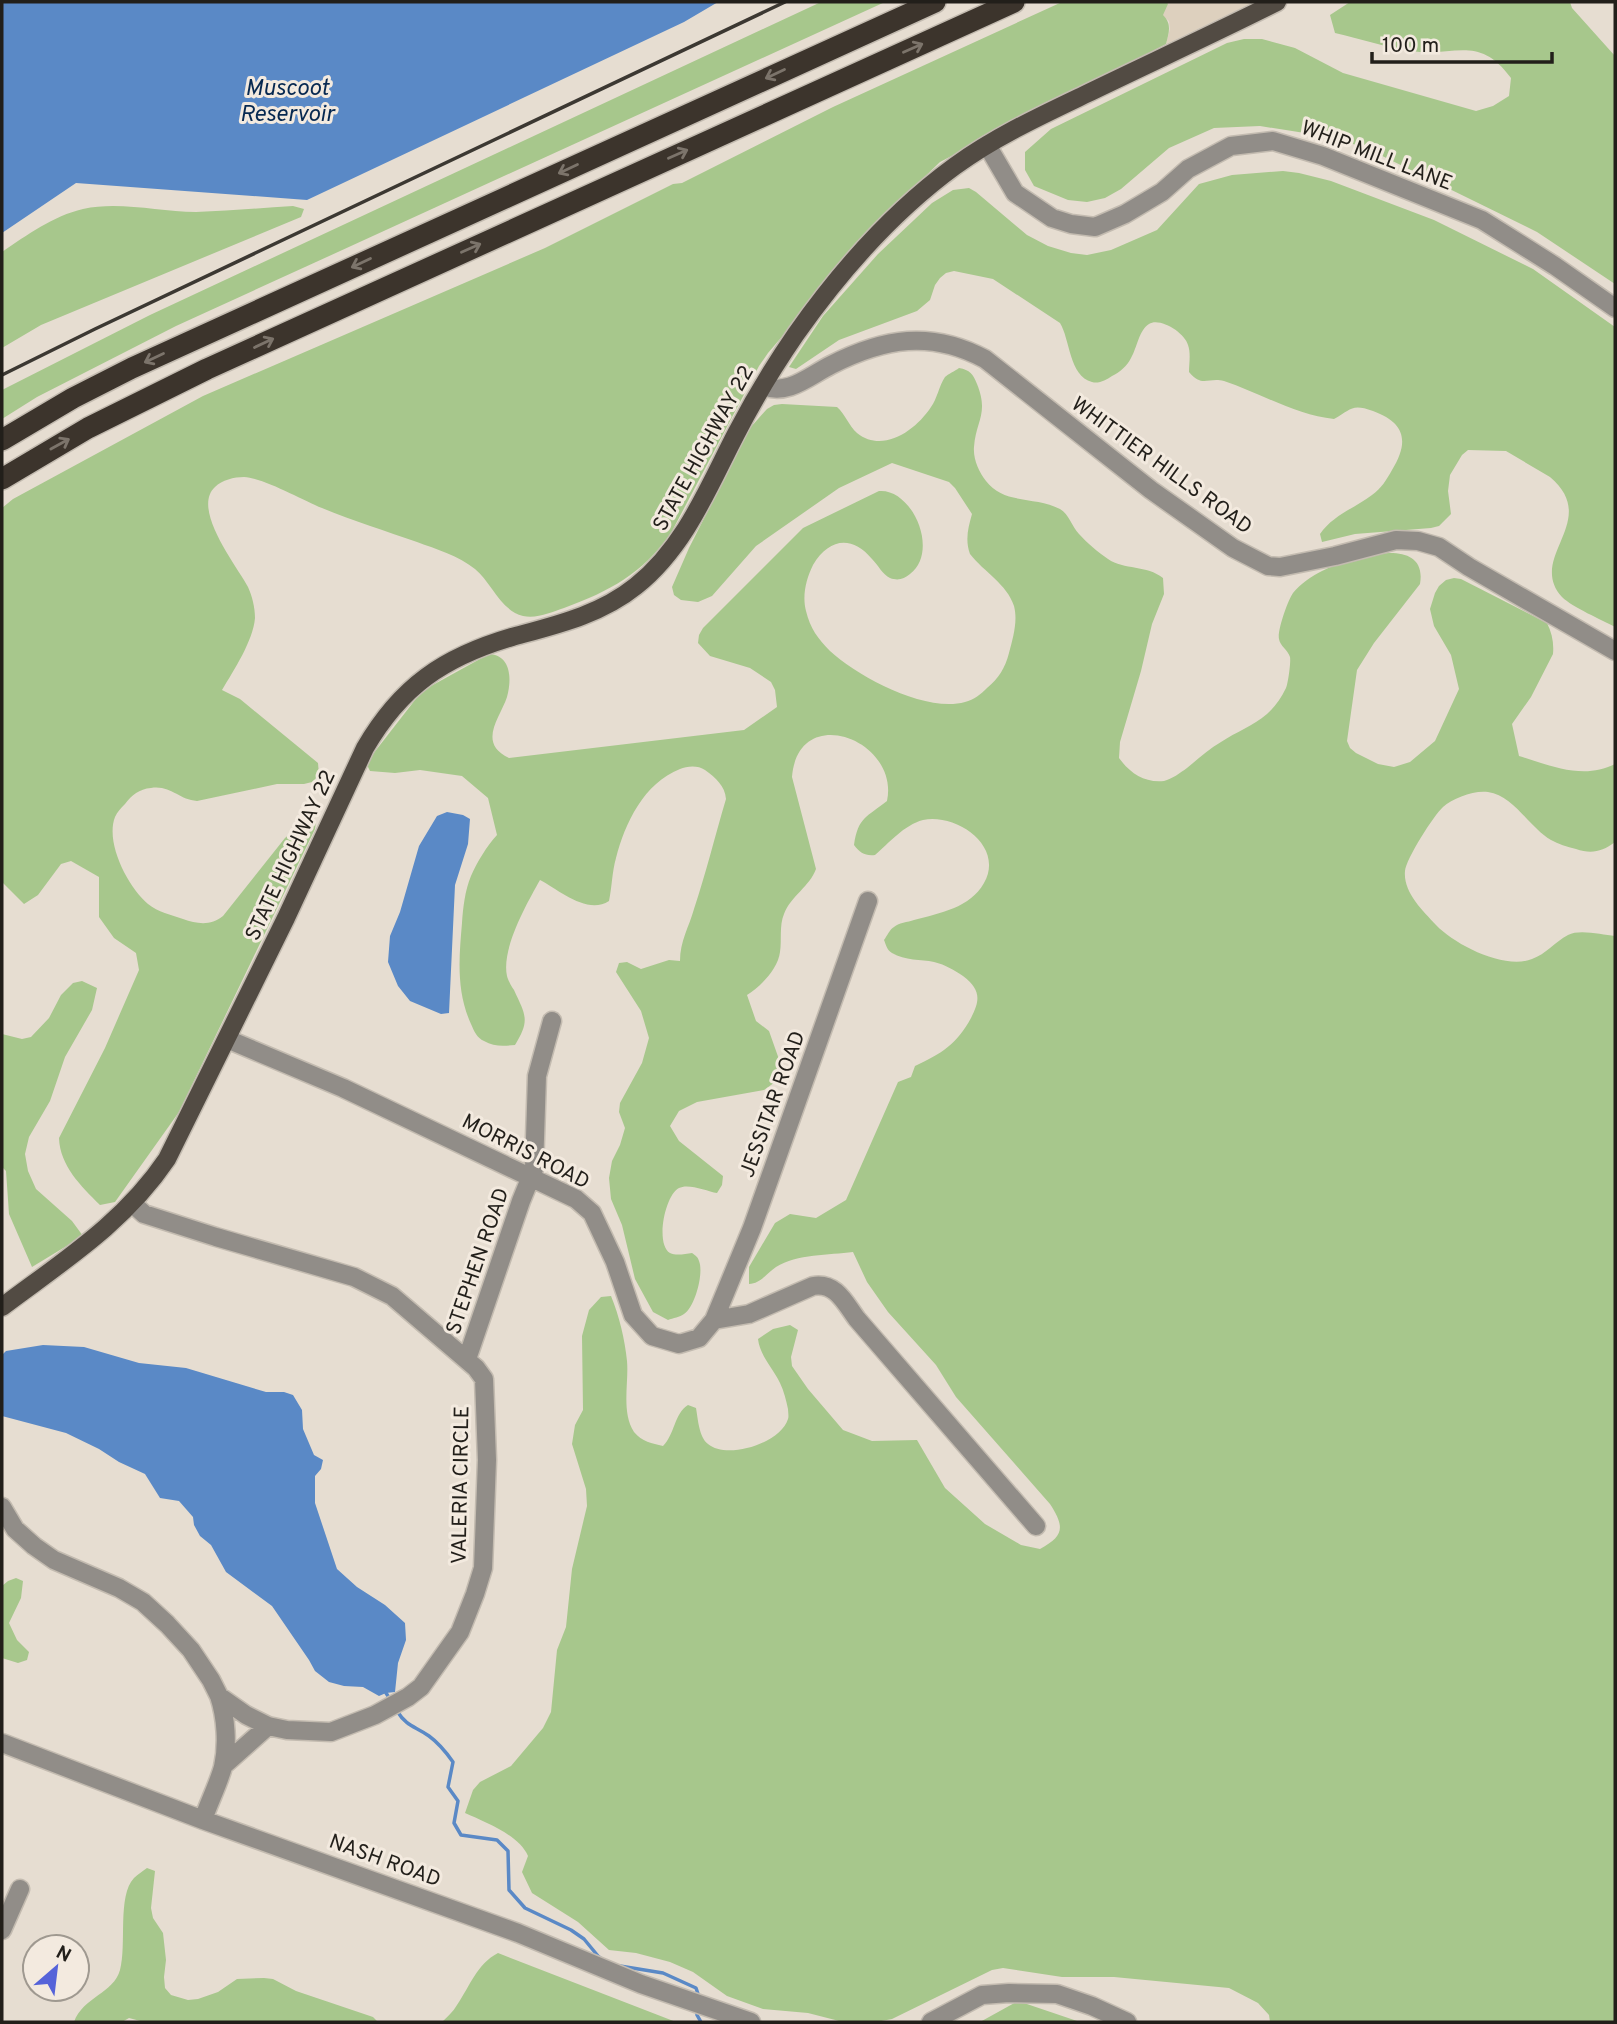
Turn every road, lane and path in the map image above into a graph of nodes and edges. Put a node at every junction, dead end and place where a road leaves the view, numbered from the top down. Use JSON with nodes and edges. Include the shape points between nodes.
{"nodes":[{"id":1,"x":935,"y":2,"type":"edge"},
{"id":2,"x":1014,"y":2,"type":"edge"},
{"id":3,"x":1277,"y":2,"type":"edge"},
{"id":4,"x":987,"y":145,"type":"junction"},
{"id":5,"x":1615,"y":308,"type":"edge"},
{"id":6,"x":762,"y":386,"type":"junction"},
{"id":7,"x":2,"y":440,"type":"edge"},
{"id":8,"x":2,"y":479,"type":"edge"},
{"id":9,"x":1615,"y":651,"type":"edge"},
{"id":10,"x":868,"y":901,"type":"dead end"},
{"id":11,"x":552,"y":1021,"type":"dead end"},
{"id":12,"x":227,"y":1039,"type":"junction"},
{"id":13,"x":530,"y":1177,"type":"junction"},
{"id":14,"x":133,"y":1204,"type":"junction"},
{"id":15,"x":2,"y":1307,"type":"edge"},
{"id":16,"x":714,"y":1320,"type":"junction"},
{"id":17,"x":467,"y":1359,"type":"junction"},
{"id":18,"x":2,"y":1507,"type":"edge"},
{"id":19,"x":1036,"y":1526,"type":"dead end"},
{"id":20,"x":219,"y":1696,"type":"junction"},
{"id":21,"x":268,"y":1726,"type":"junction"},
{"id":22,"x":2,"y":1743,"type":"edge"},
{"id":23,"x":223,"y":1766,"type":"junction"},
{"id":24,"x":203,"y":1819,"type":"junction"},
{"id":25,"x":20,"y":1889,"type":"dead end"},
{"id":26,"x":2,"y":1930,"type":"edge"},
{"id":27,"x":751,"y":2022,"type":"edge"},
{"id":28,"x":931,"y":2022,"type":"edge"},
{"id":29,"x":1127,"y":2022,"type":"edge"}],
"edges":[{"from":1,"to":7,"type":"highway","one_way":true,"via":[[144,362]]},
{"from":8,"to":2,"type":"highway","one_way":true,"via":[[88,428],[207,369]]},
{"from":3,"to":4,"type":"main road","name":"STATE HIGHWAY 22"},
{"from":4,"to":5,"type":"street","name":"WHIP MILL LANE","via":[[1014,193],[1052,218],[1095,227],[1125,214],[1188,169],[1231,146],[1273,141],[1323,156],[1482,220]]},
{"from":4,"to":6,"type":"main road","name":"STATE HIGHWAY 22","via":[[930,186],[857,255]]},
{"from":6,"to":9,"type":"street","name":"WHITTIER HILLS ROAD","via":[[789,388],[856,354],[902,340],[940,341],[967,349],[1151,490],[1233,548],[1268,566],[1335,556],[1396,540],[1418,541],[1439,547]]},
{"from":6,"to":12,"type":"main road","name":"STATE HIGHWAY 22","via":[[691,520],[667,556],[636,586],[581,617],[455,659],[402,697],[353,773]]},
{"from":10,"to":16,"type":"street","name":"JESSITAR ROAD","via":[[752,1228]]},
{"from":11,"to":13,"type":"street","name":"STEPHEN ROAD","via":[[537,1076]]},
{"from":12,"to":13,"type":"street","name":"MORRIS ROAD"},
{"from":12,"to":14,"type":"main road","name":"STATE HIGHWAY 22","via":[[167,1159]]},
{"from":13,"to":16,"type":"street","name":"MORRIS ROAD","via":[[576,1199],[592,1213],[634,1315],[652,1336],[679,1344],[699,1338]]},
{"from":13,"to":17,"type":"street","name":"STEPHEN ROAD"},
{"from":14,"to":15,"type":"main road","name":"STATE HIGHWAY 22"},
{"from":14,"to":17,"type":"street","name":"VALERIA CIRCLE","via":[[144,1214],[354,1276],[392,1296]]},
{"from":16,"to":19,"type":"street","name":"MORRIS ROAD","via":[[749,1314],[813,1286],[834,1288]]},
{"from":17,"to":21,"type":"street","name":"VALERIA CIRCLE","via":[[484,1379],[487,1460],[483,1568],[460,1632],[421,1687],[375,1715],[331,1732]]},
{"from":18,"to":20,"type":"street","name":"VALERIA CIRCLE","via":[[15,1529],[54,1560],[143,1602],[191,1650]]},
{"from":20,"to":21,"type":"street","name":"VALERIA CIRCLE"},
{"from":20,"to":23,"type":"street","name":"VALERIA CIRCLE","via":[[226,1737]]},
{"from":21,"to":23,"type":"street","name":"VALERIA CIRCLE"},
{"from":22,"to":24,"type":"street","name":"NASH ROAD"},
{"from":23,"to":24,"type":"street","name":"VALERIA CIRCLE"},
{"from":24,"to":27,"type":"street","name":"NASH ROAD"},
{"from":25,"to":26,"type":"street"},
{"from":28,"to":29,"type":"street","via":[[982,1995],[1009,1993],[1057,1994]]}]}
